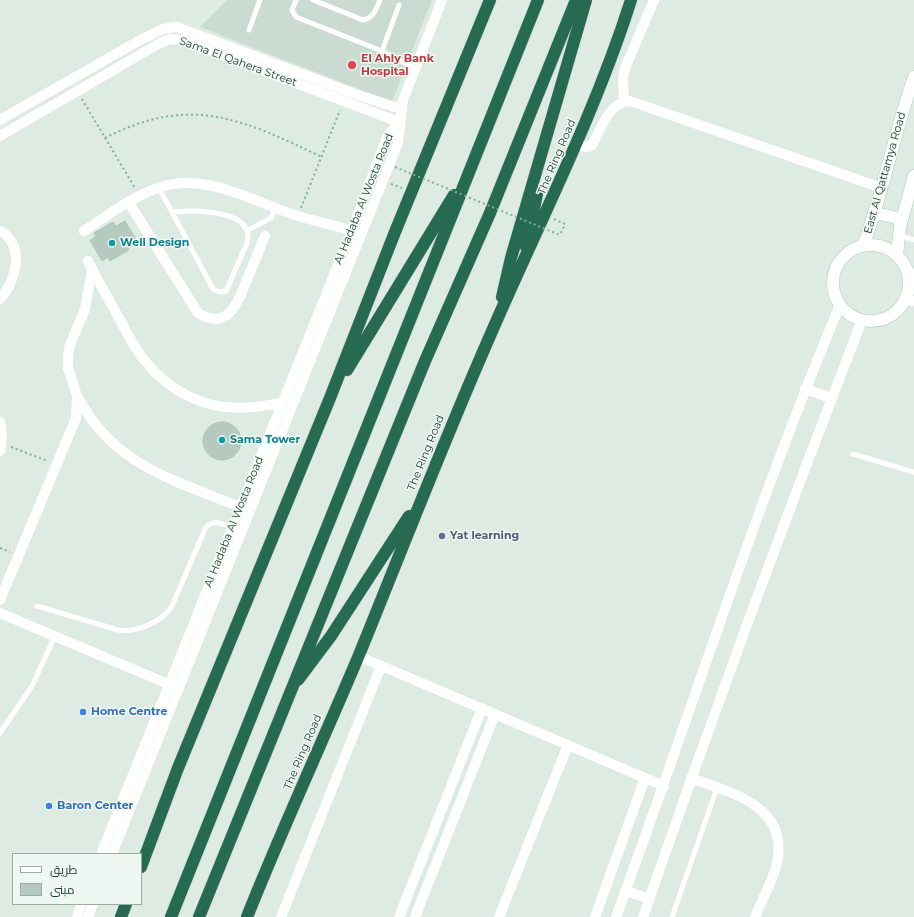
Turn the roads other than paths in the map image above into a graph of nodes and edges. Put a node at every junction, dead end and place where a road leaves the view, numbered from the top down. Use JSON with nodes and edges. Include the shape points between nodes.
{"nodes":[{"id":1,"x":260,"y":0,"type":"edge"},
{"id":2,"x":296,"y":0,"type":"edge"},
{"id":3,"x":313,"y":0,"type":"edge"},
{"id":4,"x":380,"y":0,"type":"edge"},
{"id":5,"x":442,"y":0,"type":"edge"},
{"id":6,"x":490,"y":0,"type":"edge"},
{"id":7,"x":538,"y":0,"type":"edge"},
{"id":8,"x":576,"y":0,"type":"edge"},
{"id":9,"x":586,"y":0,"type":"edge"},
{"id":10,"x":631,"y":0,"type":"edge"},
{"id":11,"x":654,"y":0,"type":"edge"},
{"id":12,"x":399,"y":5,"type":"dead end"},
{"id":13,"x":249,"y":30,"type":"dead end"},
{"id":14,"x":191,"y":31,"type":"junction"},
{"id":15,"x":187,"y":42,"type":"junction"},
{"id":16,"x":382,"y":51,"type":"junction"},
{"id":17,"x":415,"y":68,"type":"junction"},
{"id":18,"x":914,"y":77,"type":"edge"},
{"id":19,"x":355,"y":94,"type":"junction"},
{"id":20,"x":624,"y":102,"type":"junction"},
{"id":21,"x":347,"y":103,"type":"junction"},
{"id":22,"x":401,"y":109,"type":"junction"},
{"id":23,"x":0,"y":120,"type":"edge"},
{"id":24,"x":399,"y":122,"type":"junction"},
{"id":25,"x":548,"y":134,"type":"junction"},
{"id":26,"x":0,"y":136,"type":"edge"},
{"id":27,"x":577,"y":145,"type":"junction"},
{"id":28,"x":472,"y":164,"type":"junction"},
{"id":29,"x":914,"y":176,"type":"edge"},
{"id":30,"x":158,"y":187,"type":"junction"},
{"id":31,"x":882,"y":188,"type":"junction"},
{"id":32,"x":129,"y":202,"type":"junction"},
{"id":33,"x":276,"y":208,"type":"junction"},
{"id":34,"x":172,"y":212,"type":"junction"},
{"id":35,"x":875,"y":213,"type":"junction"},
{"id":36,"x":902,"y":219,"type":"junction"},
{"id":37,"x":248,"y":230,"type":"junction"},
{"id":38,"x":0,"y":231,"type":"edge"},
{"id":39,"x":84,"y":231,"type":"dead end"},
{"id":40,"x":356,"y":232,"type":"junction"},
{"id":41,"x":898,"y":235,"type":"junction"},
{"id":42,"x":264,"y":236,"type":"dead end"},
{"id":43,"x":913,"y":239,"type":"edge"},
{"id":44,"x":863,"y":246,"type":"junction"},
{"id":45,"x":897,"y":255,"type":"junction"},
{"id":46,"x":520,"y":269,"type":"junction"},
{"id":47,"x":910,"y":273,"type":"edge"},
{"id":48,"x":0,"y":299,"type":"edge"},
{"id":49,"x":910,"y":301,"type":"edge"},
{"id":50,"x":840,"y":305,"type":"junction"},
{"id":51,"x":498,"y":316,"type":"junction"},
{"id":52,"x":862,"y":320,"type":"junction"},
{"id":53,"x":805,"y":389,"type":"junction"},
{"id":54,"x":77,"y":396,"type":"junction"},
{"id":55,"x":330,"y":398,"type":"junction"},
{"id":56,"x":831,"y":398,"type":"junction"},
{"id":57,"x":282,"y":403,"type":"junction"},
{"id":58,"x":0,"y":422,"type":"edge"},
{"id":59,"x":1,"y":447,"type":"edge"},
{"id":60,"x":853,"y":454,"type":"dead end"},
{"id":61,"x":259,"y":459,"type":"junction"},
{"id":62,"x":270,"y":463,"type":"junction"},
{"id":63,"x":914,"y":472,"type":"edge"},
{"id":64,"x":422,"y":498,"type":"junction"},
{"id":65,"x":240,"y":507,"type":"junction"},
{"id":66,"x":232,"y":527,"type":"junction"},
{"id":67,"x":0,"y":600,"type":"edge"},
{"id":68,"x":37,"y":606,"type":"dead end"},
{"id":69,"x":0,"y":613,"type":"edge"},
{"id":70,"x":55,"y":636,"type":"junction"},
{"id":71,"x":358,"y":656,"type":"junction"},
{"id":72,"x":381,"y":666,"type":"junction"},
{"id":73,"x":168,"y":684,"type":"junction"},
{"id":74,"x":178,"y":688,"type":"junction"},
{"id":75,"x":291,"y":688,"type":"junction"},
{"id":76,"x":482,"y":708,"type":"junction"},
{"id":77,"x":495,"y":714,"type":"junction"},
{"id":78,"x":0,"y":733,"type":"edge"},
{"id":79,"x":568,"y":745,"type":"junction"},
{"id":80,"x":645,"y":778,"type":"junction"},
{"id":81,"x":691,"y":778,"type":"junction"},
{"id":82,"x":664,"y":786,"type":"junction"},
{"id":83,"x":451,"y":787,"type":"junction"},
{"id":84,"x":717,"y":788,"type":"junction"},
{"id":85,"x":464,"y":792,"type":"junction"},
{"id":86,"x":101,"y":853,"type":"edge"},
{"id":87,"x":112,"y":853,"type":"edge"},
{"id":88,"x":142,"y":864,"type":"edge"},
{"id":89,"x":626,"y":891,"type":"junction"},
{"id":90,"x":408,"y":894,"type":"junction"},
{"id":91,"x":650,"y":899,"type":"junction"},
{"id":92,"x":422,"y":900,"type":"junction"},
{"id":93,"x":82,"y":905,"type":"edge"},
{"id":94,"x":93,"y":905,"type":"edge"},
{"id":95,"x":126,"y":905,"type":"edge"},
{"id":96,"x":76,"y":917,"type":"edge"},
{"id":97,"x":88,"y":917,"type":"edge"},
{"id":98,"x":121,"y":917,"type":"edge"},
{"id":99,"x":171,"y":917,"type":"edge"},
{"id":100,"x":199,"y":917,"type":"edge"},
{"id":101,"x":247,"y":917,"type":"edge"},
{"id":102,"x":281,"y":917,"type":"edge"},
{"id":103,"x":399,"y":917,"type":"edge"},
{"id":104,"x":415,"y":917,"type":"edge"},
{"id":105,"x":499,"y":917,"type":"edge"},
{"id":106,"x":594,"y":917,"type":"edge"},
{"id":107,"x":616,"y":917,"type":"edge"},
{"id":108,"x":643,"y":917,"type":"edge"},
{"id":109,"x":672,"y":917,"type":"edge"},
{"id":110,"x":755,"y":917,"type":"edge"}],
"edges":[{"from":1,"to":13,"type":"lane"},
{"from":2,"to":16,"type":"lane","via":[[292,10],[296,17]]},
{"from":3,"to":4,"type":"lane","via":[[363,20],[374,14]]},
{"from":5,"to":17,"type":"street","name":"Al Hadaba Al Wosta Road"},
{"from":6,"to":55,"type":"highway"},
{"from":7,"to":28,"type":"highway"},
{"from":8,"to":75,"type":"highway","via":[[490,213],[425,361]]},
{"from":9,"to":25,"type":"highway"},
{"from":10,"to":27,"type":"highway","name":"The Ring Road","via":[[618,42]]},
{"from":11,"to":20,"type":"street","via":[[625,68]]},
{"from":12,"to":16,"type":"lane"},
{"from":14,"to":15,"type":"street"},
{"from":14,"to":19,"type":"street","name":"Sama El Qahera Street"},
{"from":14,"to":23,"type":"street","name":"Sama El Qahera Street","via":[[178,27],[157,31]]},
{"from":15,"to":21,"type":"street","name":"Sama El Qahera Street"},
{"from":15,"to":26,"type":"street","name":"Sama El Qahera Street","via":[[176,39],[160,43]]},
{"from":16,"to":17,"type":"lane"},
{"from":17,"to":22,"type":"street","name":"Al Hadaba Al Wosta Road"},
{"from":18,"to":31,"type":"street","name":"East Al Qattamya Road"},
{"from":19,"to":21,"type":"street"},
{"from":19,"to":22,"type":"street","name":"Sama El Qahera Street"},
{"from":20,"to":27,"type":"street","via":[[607,115],[592,145]]},
{"from":20,"to":31,"type":"street"},
{"from":21,"to":24,"type":"street","name":"Sama El Qahera Street"},
{"from":22,"to":24,"type":"street","name":"Al Hadaba Al Wosta Road"},
{"from":24,"to":40,"type":"street","name":"Al Hadaba Al Wosta Road","via":[[398,142]]},
{"from":25,"to":46,"type":"highway","via":[[544,166]]},
{"from":25,"to":51,"type":"highway","via":[[511,258]]},
{"from":27,"to":46,"type":"highway","name":"The Ring Road"},
{"from":28,"to":55,"type":"highway"},
{"from":28,"to":99,"type":"highway"},
{"from":29,"to":36,"type":"street"},
{"from":30,"to":32,"type":"street"},
{"from":30,"to":33,"type":"street","via":[[186,182],[208,184]]},
{"from":30,"to":34,"type":"lane"},
{"from":31,"to":35,"type":"street","name":"East Al Qattamya Road"},
{"from":32,"to":39,"type":"street"},
{"from":32,"to":42,"type":"street","via":[[198,313],[205,317],[222,317],[236,306]]},
{"from":33,"to":37,"type":"lane","via":[[271,218]]},
{"from":33,"to":40,"type":"street"},
{"from":34,"to":37,"type":"lane","via":[[202,211],[218,214],[238,220]]},
{"from":34,"to":37,"type":"lane","via":[[211,286],[219,292],[228,288],[247,244]]},
{"from":35,"to":36,"type":"street"},
{"from":35,"to":44,"type":"street","name":"East Al Qattamya Road"},
{"from":36,"to":41,"type":"street"},
{"from":38,"to":48,"type":"street","via":[[11,242],[16,264],[10,284]]},
{"from":40,"to":57,"type":"street","name":"Al Hadaba Al Wosta Road"},
{"from":40,"to":62,"type":"street","name":"Al Hadaba Al Wosta Road"},
{"from":41,"to":43,"type":"lane"},
{"from":41,"to":45,"type":"street"},
{"from":44,"to":45,"type":"street","via":[[881,246]]},
{"from":44,"to":50,"type":"street","via":[[846,255],[836,270],[834,288]]},
{"from":45,"to":47,"type":"street"},
{"from":46,"to":51,"type":"highway","name":"The Ring Road"},
{"from":47,"to":49,"type":"street"},
{"from":49,"to":52,"type":"street","via":[[887,318],[879,321]]},
{"from":50,"to":52,"type":"street","via":[[846,312]]},
{"from":50,"to":53,"type":"street"},
{"from":51,"to":64,"type":"highway","name":"The Ring Road"},
{"from":52,"to":56,"type":"street"},
{"from":53,"to":56,"type":"street"},
{"from":53,"to":82,"type":"street","via":[[768,487]]},
{"from":54,"to":57,"type":"street","via":[[68,368],[68,356],[85,309],[90,265],[144,360],[159,377],[176,390],[196,400],[218,406],[240,408]]},
{"from":54,"to":65,"type":"street","via":[[101,433],[135,461],[160,475]]},
{"from":54,"to":67,"type":"street","via":[[76,418]]},
{"from":55,"to":88,"type":"highway","via":[[195,727]]},
{"from":56,"to":81,"type":"street"},
{"from":57,"to":61,"type":"street","name":"Al Hadaba Al Wosta Road"},
{"from":58,"to":59,"type":"street"},
{"from":60,"to":63,"type":"lane"},
{"from":61,"to":62,"type":"street"},
{"from":61,"to":65,"type":"street","name":"Al Hadaba Al Wosta Road"},
{"from":62,"to":74,"type":"street","name":"Al Hadaba Al Wosta Road"},
{"from":64,"to":71,"type":"highway","name":"The Ring Road"},
{"from":64,"to":75,"type":"highway","via":[[314,662]]},
{"from":65,"to":66,"type":"street","name":"Al Hadaba Al Wosta Road"},
{"from":66,"to":68,"type":"lane","via":[[217,522],[206,527],[171,608],[166,614],[139,629],[118,630]]},
{"from":66,"to":73,"type":"street","name":"Al Hadaba Al Wosta Road"},
{"from":69,"to":70,"type":"street"},
{"from":70,"to":73,"type":"street"},
{"from":70,"to":78,"type":"lane","via":[[32,686]]},
{"from":71,"to":72,"type":"street"},
{"from":71,"to":101,"type":"highway","name":"The Ring Road"},
{"from":72,"to":76,"type":"street"},
{"from":72,"to":102,"type":"street"},
{"from":73,"to":74,"type":"street"},
{"from":73,"to":86,"type":"street","name":"Al Hadaba Al Wosta Road"},
{"from":74,"to":87,"type":"street","name":"Al Hadaba Al Wosta Road"},
{"from":75,"to":100,"type":"highway"},
{"from":76,"to":77,"type":"street"},
{"from":76,"to":83,"type":"street"},
{"from":77,"to":79,"type":"street"},
{"from":77,"to":85,"type":"street"},
{"from":79,"to":80,"type":"street"},
{"from":79,"to":105,"type":"street"},
{"from":80,"to":82,"type":"street"},
{"from":80,"to":106,"type":"street"},
{"from":81,"to":84,"type":"street"},
{"from":81,"to":91,"type":"street"},
{"from":82,"to":89,"type":"street"},
{"from":83,"to":85,"type":"street"},
{"from":83,"to":90,"type":"street"},
{"from":84,"to":109,"type":"lane"},
{"from":84,"to":110,"type":"street","via":[[756,805],[767,816],[775,830],[778,847],[776,864]]},
{"from":85,"to":92,"type":"street"},
{"from":89,"to":91,"type":"street"},
{"from":89,"to":107,"type":"street"},
{"from":90,"to":92,"type":"street"},
{"from":90,"to":103,"type":"street"},
{"from":91,"to":108,"type":"street"},
{"from":92,"to":104,"type":"street"},
{"from":93,"to":96,"type":"street"},
{"from":94,"to":97,"type":"street"},
{"from":95,"to":98,"type":"highway"}]}
